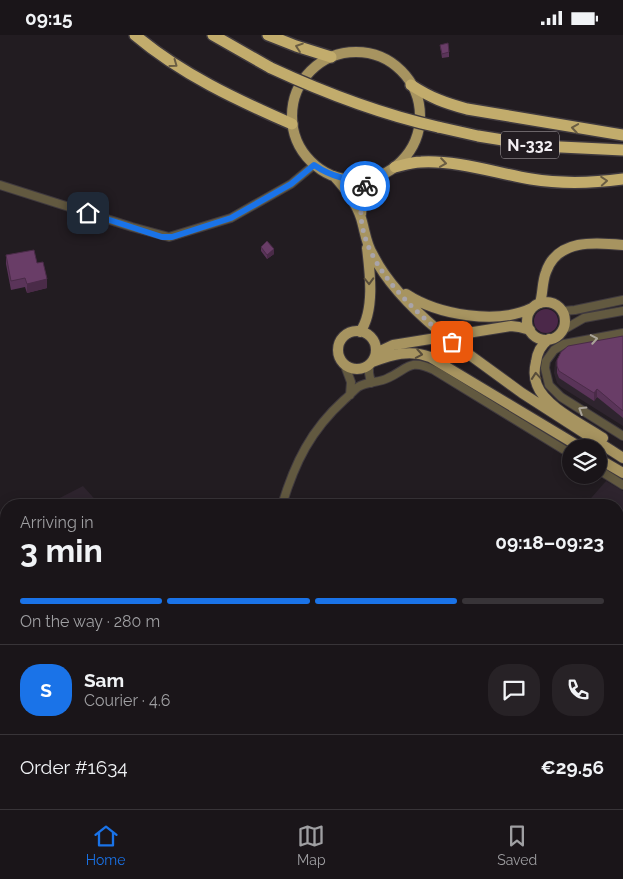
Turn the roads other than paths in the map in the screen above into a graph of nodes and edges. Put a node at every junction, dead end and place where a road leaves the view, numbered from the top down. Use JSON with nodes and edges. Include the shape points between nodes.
{"nodes":[{"id":1,"x":135,"y":35,"type":"edge"},
{"id":2,"x":213,"y":35,"type":"edge"},
{"id":3,"x":268,"y":35,"type":"edge"},
{"id":4,"x":331,"y":57,"type":"junction"},
{"id":5,"x":411,"y":85,"type":"junction"},
{"id":6,"x":292,"y":125,"type":"junction"},
{"id":7,"x":623,"y":135,"type":"edge"},
{"id":8,"x":623,"y":150,"type":"edge"},
{"id":9,"x":314,"y":165,"type":"junction"},
{"id":10,"x":395,"y":167,"type":"junction"},
{"id":11,"x":334,"y":176,"type":"junction"},
{"id":12,"x":369,"y":179,"type":"junction"},
{"id":13,"x":623,"y":179,"type":"edge"},
{"id":14,"x":0,"y":185,"type":"edge"},
{"id":15,"x":361,"y":217,"type":"junction"},
{"id":16,"x":364,"y":232,"type":"junction"},
{"id":17,"x":623,"y":245,"type":"edge"},
{"id":18,"x":544,"y":285,"type":"junction"},
{"id":19,"x":395,"y":287,"type":"junction"},
{"id":20,"x":623,"y":300,"type":"edge"},
{"id":21,"x":553,"y":303,"type":"junction"},
{"id":22,"x":533,"y":309,"type":"junction"},
{"id":23,"x":563,"y":311,"type":"junction"},
{"id":24,"x":623,"y":311,"type":"edge"},
{"id":25,"x":511,"y":326,"type":"junction"},
{"id":26,"x":563,"y":329,"type":"junction"},
{"id":27,"x":530,"y":330,"type":"junction"},
{"id":28,"x":360,"y":332,"type":"junction"},
{"id":29,"x":623,"y":333,"type":"edge"},
{"id":30,"x":549,"y":339,"type":"junction"},
{"id":31,"x":374,"y":342,"type":"junction"},
{"id":32,"x":393,"y":345,"type":"junction"},
{"id":33,"x":372,"y":360,"type":"junction"},
{"id":34,"x":346,"y":366,"type":"junction"},
{"id":35,"x":350,"y":377,"type":"junction"},
{"id":36,"x":371,"y":383,"type":"junction"},
{"id":37,"x":359,"y":387,"type":"junction"},
{"id":38,"x":350,"y":395,"type":"junction"},
{"id":39,"x":623,"y":436,"type":"edge"},
{"id":40,"x":567,"y":439,"type":"edge"},
{"id":41,"x":562,"y":448,"type":"edge"},
{"id":42,"x":623,"y":450,"type":"edge"},
{"id":43,"x":623,"y":458,"type":"edge"},
{"id":44,"x":607,"y":464,"type":"edge"},
{"id":45,"x":623,"y":473,"type":"edge"},
{"id":46,"x":607,"y":475,"type":"edge"},
{"id":47,"x":623,"y":485,"type":"edge"},
{"id":48,"x":284,"y":499,"type":"edge"}],
"edges":[{"from":1,"to":6,"type":"highway","one_way":true,"via":[[186,73]]},
{"from":2,"to":8,"type":"highway","number":"N-332","bridge":true,"via":[[271,67],[352,103],[388,114],[478,137],[540,146]]},
{"from":4,"to":3,"type":"highway","one_way":true},
{"from":4,"to":5,"type":"main road","via":[[355,52],[379,57],[392,63]]},
{"from":4,"to":6,"type":"main road","via":[[311,70],[297,89]]},
{"from":7,"to":5,"type":"highway","one_way":true,"via":[[467,109],[428,96]]},
{"from":5,"to":10,"type":"main road","via":[[418,101],[420,120],[408,154]]},
{"from":6,"to":9,"type":"main road","via":[[296,140]]},
{"from":9,"to":11,"type":"main road"},
{"from":9,"to":14,"type":"street","via":[[291,184],[231,218],[169,237]]},
{"from":10,"to":12,"type":"main road"},
{"from":10,"to":13,"type":"highway","one_way":true,"via":[[437,162],[534,179],[568,182]]},
{"from":11,"to":12,"type":"main road"},
{"from":11,"to":15,"type":"main road"},
{"from":12,"to":15,"type":"main road","via":[[363,194]]},
{"from":15,"to":16,"type":"main road"},
{"from":16,"to":19,"type":"main road","via":[[379,267]]},
{"from":16,"to":28,"type":"main road","one_way":true,"via":[[369,305],[367,319]]},
{"from":17,"to":18,"type":"main road","via":[[584,243],[569,248],[552,261]]},
{"from":18,"to":21,"type":"main road"},
{"from":18,"to":22,"type":"main road"},
{"from":19,"to":22,"type":"main road","via":[[426,304],[463,315],[500,316]]},
{"from":19,"to":43,"type":"main road","bridge":true,"via":[[452,342],[522,393]]},
{"from":20,"to":23,"type":"street"},
{"from":21,"to":22,"type":"main road"},
{"from":21,"to":23,"type":"main road"},
{"from":22,"to":25,"type":"main road"},
{"from":22,"to":27,"type":"main road","via":[[528,324]]},
{"from":23,"to":26,"type":"main road"},
{"from":24,"to":26,"type":"street","via":[[584,318]]},
{"from":25,"to":27,"type":"main road"},
{"from":25,"to":32,"type":"main road"},
{"from":26,"to":30,"type":"main road","via":[[557,337]]},
{"from":27,"to":30,"type":"main road","via":[[537,337]]},
{"from":28,"to":31,"type":"main road"},
{"from":28,"to":34,"type":"main road","via":[[346,335],[340,342],[338,355]]},
{"from":39,"to":29,"type":"street","one_way":true,"via":[[554,392],[544,368],[548,356],[564,344]]},
{"from":42,"to":30,"type":"main road","one_way":true,"via":[[544,397],[537,386],[535,370],[539,351]]},
{"from":31,"to":32,"type":"main road"},
{"from":31,"to":33,"type":"main road"},
{"from":32,"to":33,"type":"main road"},
{"from":33,"to":34,"type":"main road","via":[[360,369]]},
{"from":33,"to":36,"type":"street"},
{"from":33,"to":40,"type":"main road","one_way":true,"via":[[406,353],[430,357]]},
{"from":34,"to":35,"type":"street"},
{"from":35,"to":37,"type":"street"},
{"from":35,"to":38,"type":"street"},
{"from":36,"to":37,"type":"street"},
{"from":36,"to":41,"type":"street","via":[[388,378],[405,367],[424,365]]},
{"from":37,"to":38,"type":"street"},
{"from":38,"to":48,"type":"street","via":[[328,415],[307,444]]},
{"from":44,"to":45,"type":"main road"},
{"from":46,"to":47,"type":"street"}]}
